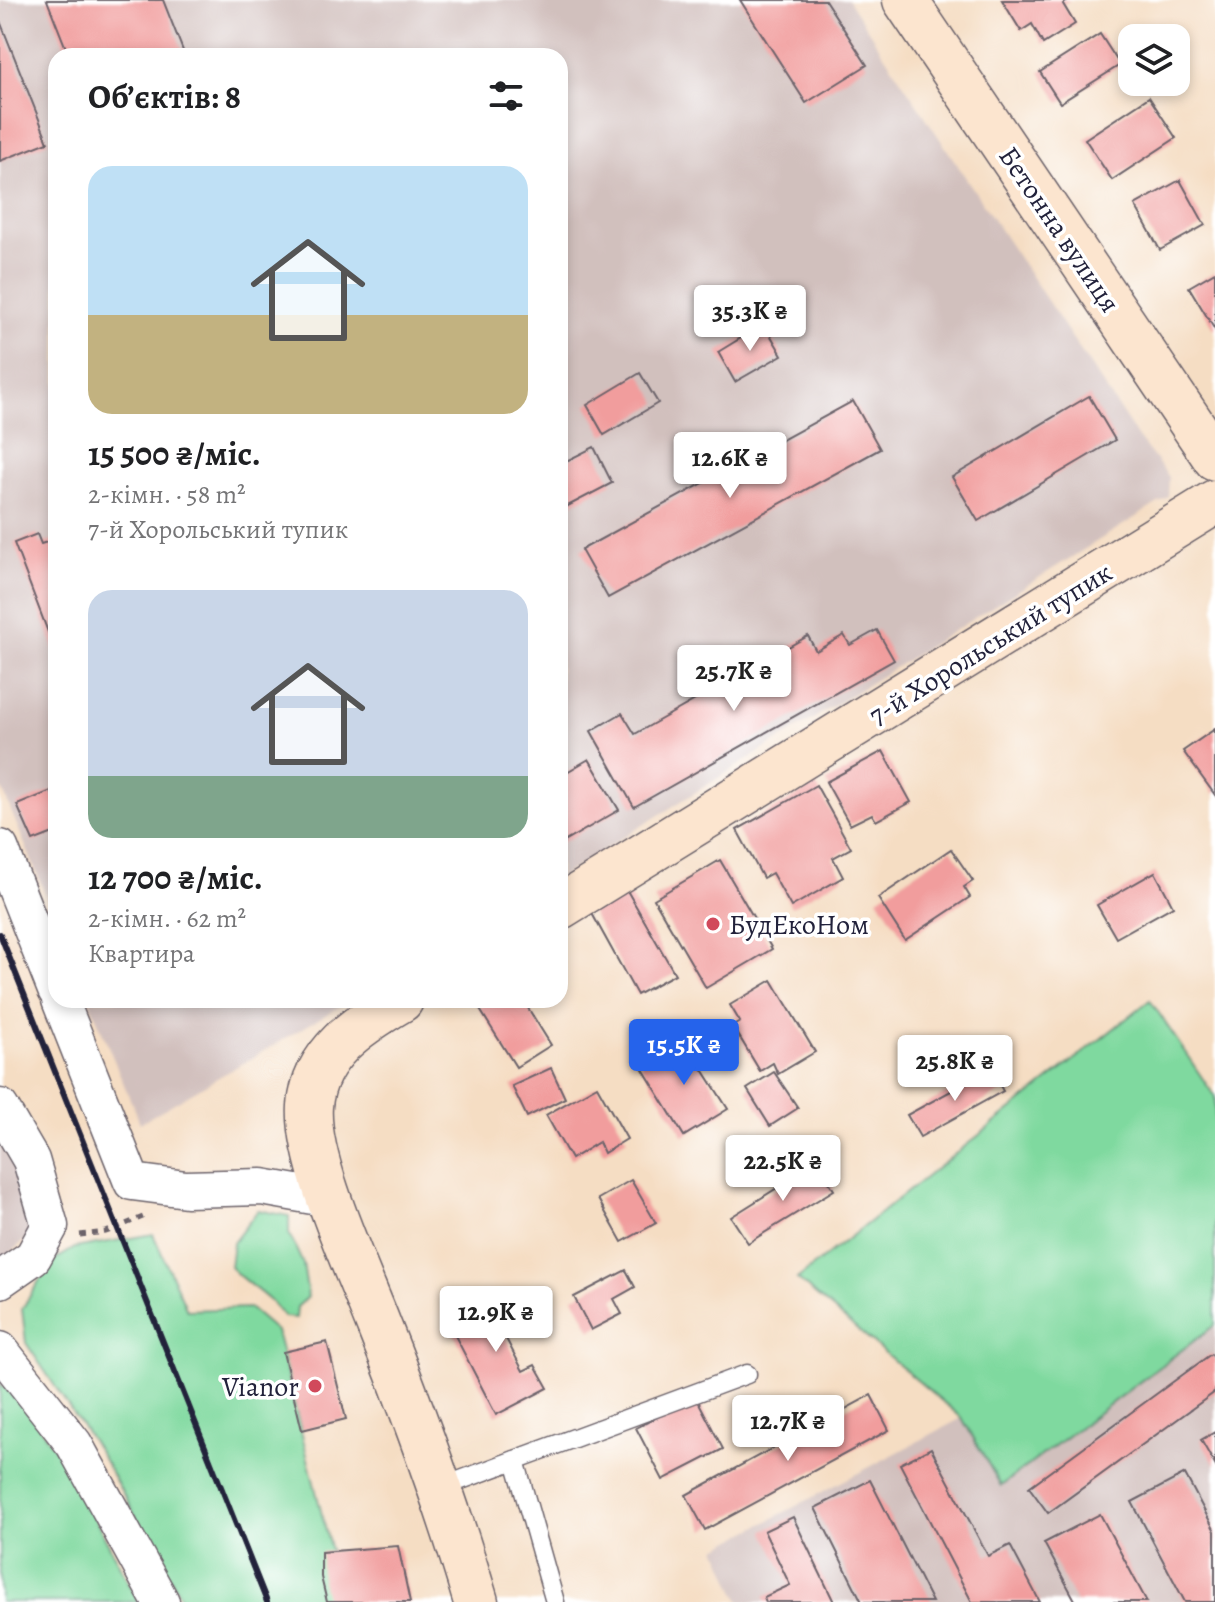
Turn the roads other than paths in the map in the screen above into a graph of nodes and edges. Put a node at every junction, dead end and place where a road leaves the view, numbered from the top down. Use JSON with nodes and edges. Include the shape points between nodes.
{"nodes":[{"id":1,"x":905,"y":0,"type":"edge"},
{"id":2,"x":1215,"y":458,"type":"edge"},
{"id":3,"x":1215,"y":502,"type":"edge"},
{"id":4,"x":0,"y":848,"type":"edge"},
{"id":5,"x":568,"y":902,"type":"edge"},
{"id":6,"x":48,"y":970,"type":"edge"},
{"id":7,"x":63,"y":1008,"type":"edge"},
{"id":8,"x":389,"y":1008,"type":"edge"},
{"id":9,"x":0,"y":1107,"type":"edge"},
{"id":10,"x":330,"y":1199,"type":"junction"},
{"id":11,"x":0,"y":1280,"type":"edge"},
{"id":12,"x":0,"y":1350,"type":"edge"},
{"id":13,"x":747,"y":1374,"type":"dead end"},
{"id":14,"x":515,"y":1460,"type":"junction"},
{"id":15,"x":442,"y":1487,"type":"junction"},
{"id":16,"x":161,"y":1602,"type":"edge"},
{"id":17,"x":476,"y":1602,"type":"edge"},
{"id":18,"x":555,"y":1602,"type":"edge"}],
"edges":[{"from":1,"to":2,"type":"street","name":"Бетонна вулиця"},
{"from":3,"to":5,"type":"street","name":"7-й Хорольський тупик"},
{"from":4,"to":6,"type":"street"},
{"from":7,"to":10,"type":"street","via":[[132,1182],[186,1189],[262,1187]]},
{"from":8,"to":10,"type":"street","via":[[350,1033],[326,1058],[316,1082],[310,1106],[313,1135]]},
{"from":9,"to":11,"type":"street","via":[[31,1160],[50,1226],[33,1257]]},
{"from":10,"to":15,"type":"street"},
{"from":12,"to":16,"type":"street","via":[[74,1444]]},
{"from":13,"to":14,"type":"lane"},
{"from":14,"to":15,"type":"lane"},
{"from":14,"to":18,"type":"lane"},
{"from":15,"to":17,"type":"street"}]}
